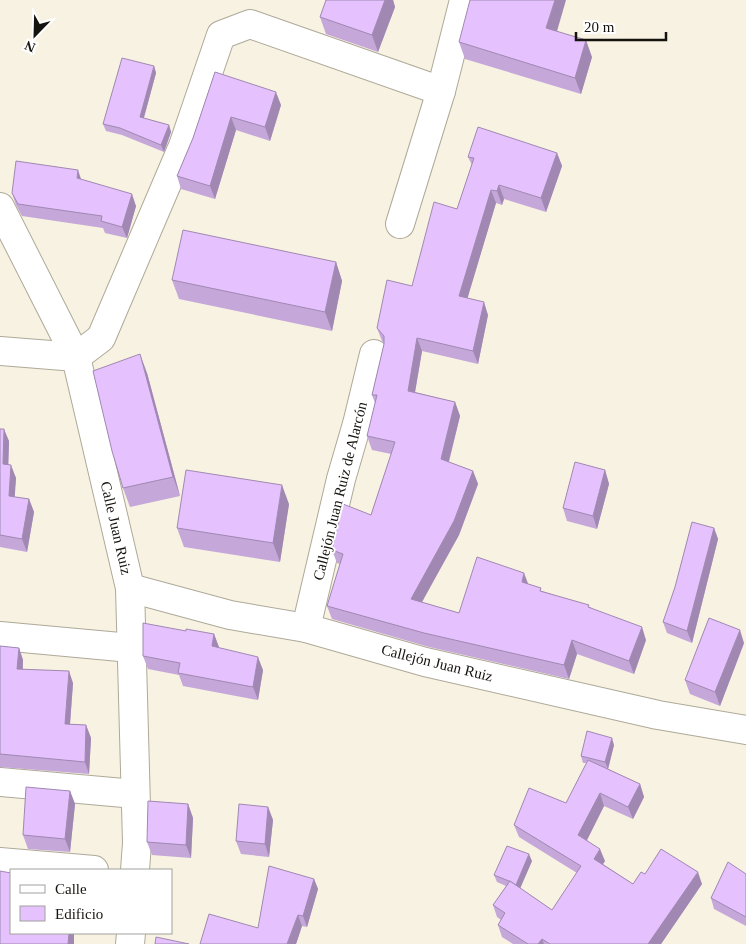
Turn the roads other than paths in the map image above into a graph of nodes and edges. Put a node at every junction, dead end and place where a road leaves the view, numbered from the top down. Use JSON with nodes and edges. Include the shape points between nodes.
{"nodes":[{"id":1,"x":464,"y":0,"type":"edge"},
{"id":2,"x":441,"y":91,"type":"junction"},
{"id":3,"x":0,"y":207,"type":"edge"},
{"id":4,"x":400,"y":224,"type":"dead end"},
{"id":5,"x":0,"y":351,"type":"edge"},
{"id":6,"x":374,"y":354,"type":"dead end"},
{"id":7,"x":76,"y":357,"type":"junction"},
{"id":8,"x":130,"y":588,"type":"junction"},
{"id":9,"x":306,"y":628,"type":"junction"},
{"id":10,"x":0,"y":636,"type":"edge"},
{"id":11,"x":131,"y":648,"type":"junction"},
{"id":12,"x":746,"y":730,"type":"edge"},
{"id":13,"x":0,"y":782,"type":"edge"},
{"id":14,"x":135,"y":794,"type":"junction"},
{"id":15,"x":0,"y":862,"type":"edge"},
{"id":16,"x":82,"y":869,"type":"edge"},
{"id":17,"x":135,"y":869,"type":"edge"}],
"edges":[{"from":1,"to":2,"type":"street"},
{"from":2,"to":4,"type":"street"},
{"from":2,"to":7,"type":"street","via":[[250,24],[221,36],[183,146],[101,338]]},
{"from":3,"to":7,"type":"street","name":"Calle Juan Ruiz"},
{"from":5,"to":7,"type":"street"},
{"from":6,"to":9,"type":"street","name":"Callejón Juan Ruiz de Alarcón"},
{"from":7,"to":8,"type":"street","name":"Calle Juan Ruiz"},
{"from":8,"to":9,"type":"street","name":"Callejón Juan Ruiz","via":[[230,615]]},
{"from":8,"to":11,"type":"street","name":"Calle Juan Ruiz"},
{"from":9,"to":12,"type":"street","name":"Callejón Juan Ruiz","via":[[435,664],[658,715]]},
{"from":10,"to":11,"type":"street"},
{"from":11,"to":14,"type":"street","name":"Calle Juan Ruiz"},
{"from":13,"to":14,"type":"street"},
{"from":14,"to":17,"type":"street","name":"Calle Juan Ruiz"},
{"from":15,"to":16,"type":"street"}]}
